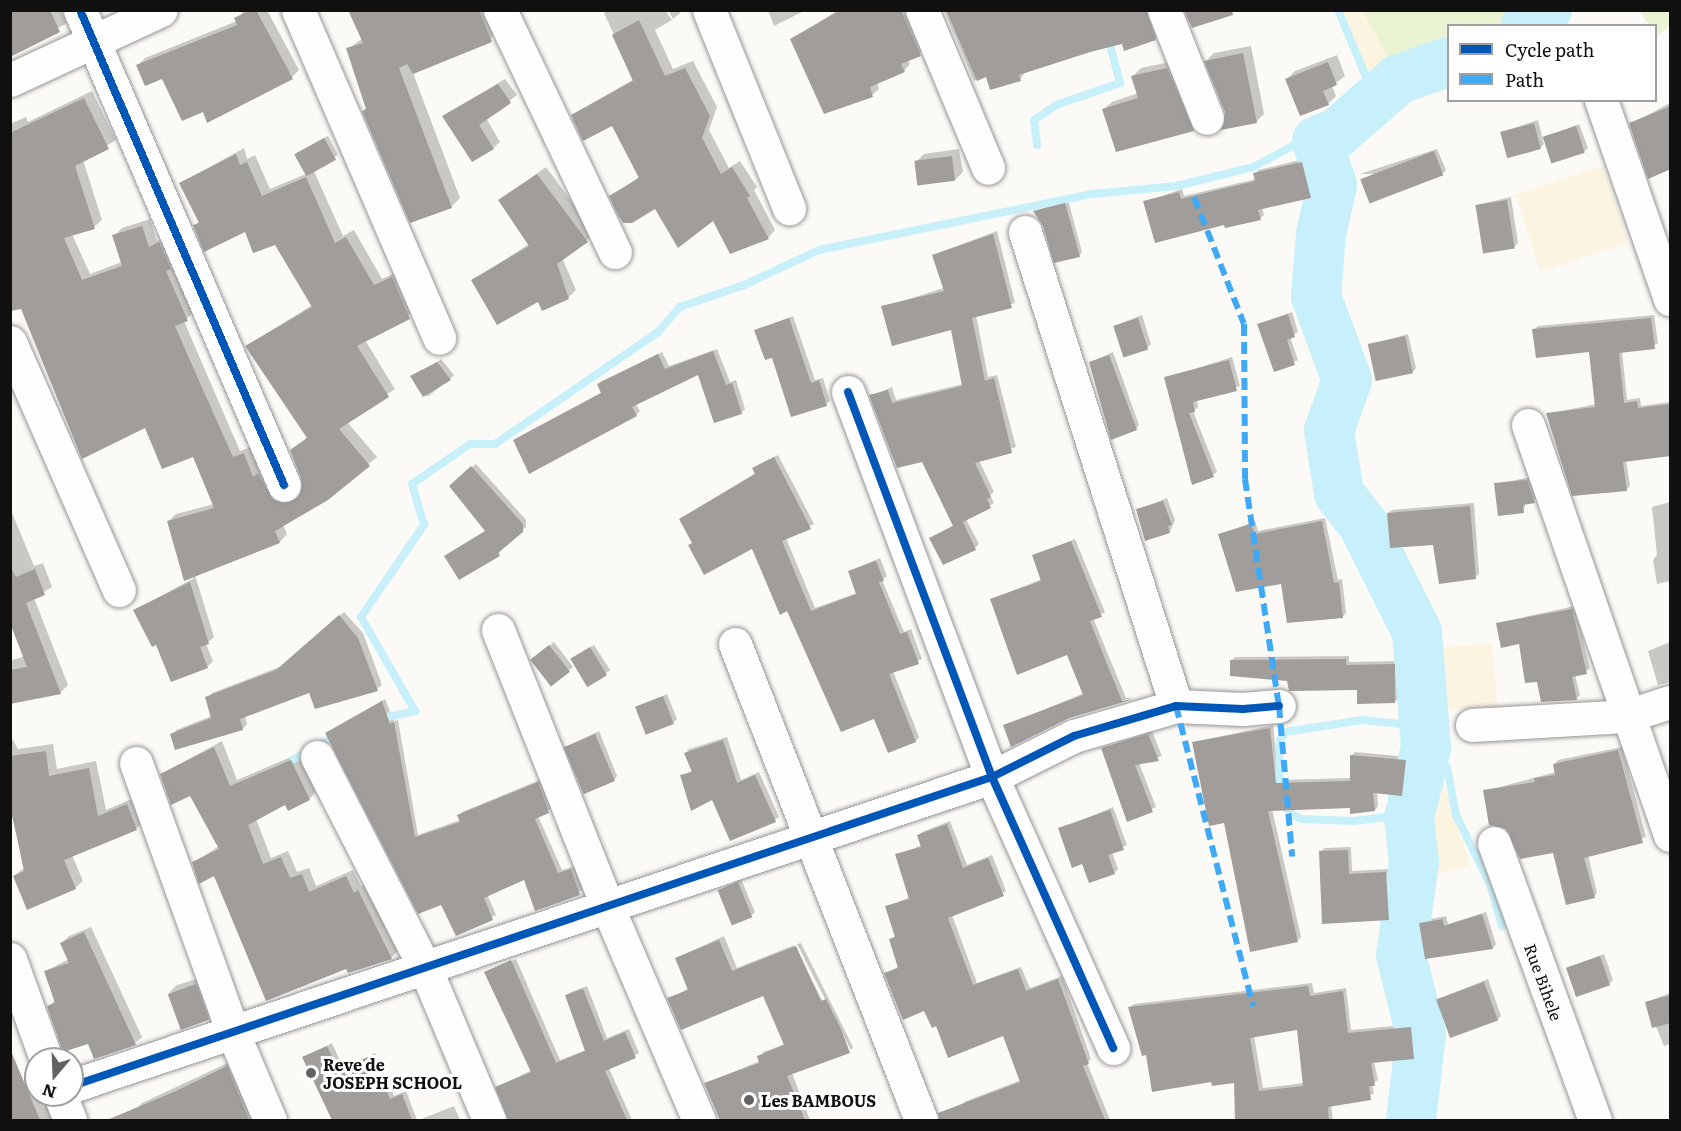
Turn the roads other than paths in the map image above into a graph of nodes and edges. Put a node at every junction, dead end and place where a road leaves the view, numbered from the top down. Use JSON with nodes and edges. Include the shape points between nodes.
{"nodes":[{"id":1,"x":80,"y":10,"type":"edge"},
{"id":2,"x":161,"y":10,"type":"edge"},
{"id":3,"x":298,"y":10,"type":"edge"},
{"id":4,"x":500,"y":10,"type":"edge"},
{"id":5,"x":709,"y":10,"type":"edge"},
{"id":6,"x":922,"y":10,"type":"edge"},
{"id":7,"x":1164,"y":10,"type":"edge"},
{"id":8,"x":92,"y":40,"type":"junction"},
{"id":9,"x":10,"y":80,"type":"edge"},
{"id":10,"x":1601,"y":102,"type":"edge"},
{"id":11,"x":1207,"y":118,"type":"dead end"},
{"id":12,"x":988,"y":168,"type":"dead end"},
{"id":13,"x":789,"y":208,"type":"dead end"},
{"id":14,"x":1025,"y":232,"type":"dead end"},
{"id":15,"x":615,"y":252,"type":"dead end"},
{"id":16,"x":1671,"y":299,"type":"edge"},
{"id":17,"x":439,"y":338,"type":"dead end"},
{"id":18,"x":10,"y":342,"type":"edge"},
{"id":19,"x":848,"y":392,"type":"dead end"},
{"id":20,"x":1528,"y":425,"type":"dead end"},
{"id":21,"x":284,"y":485,"type":"dead end"},
{"id":22,"x":119,"y":590,"type":"dead end"},
{"id":23,"x":498,"y":630,"type":"dead end"},
{"id":24,"x":735,"y":644,"type":"dead end"},
{"id":25,"x":1671,"y":702,"type":"edge"},
{"id":26,"x":1176,"y":706,"type":"junction"},
{"id":27,"x":1279,"y":706,"type":"dead end"},
{"id":28,"x":1626,"y":716,"type":"junction"},
{"id":29,"x":1472,"y":725,"type":"dead end"},
{"id":30,"x":317,"y":757,"type":"dead end"},
{"id":31,"x":136,"y":763,"type":"dead end"},
{"id":32,"x":992,"y":777,"type":"junction"},
{"id":33,"x":1671,"y":835,"type":"edge"},
{"id":34,"x":809,"y":840,"type":"junction"},
{"id":35,"x":1494,"y":843,"type":"dead end"},
{"id":36,"x":608,"y":908,"type":"junction"},
{"id":37,"x":10,"y":959,"type":"edge"},
{"id":38,"x":426,"y":970,"type":"junction"},
{"id":39,"x":233,"y":1033,"type":"junction"},
{"id":40,"x":42,"y":1047,"type":"edge"},
{"id":41,"x":1113,"y":1048,"type":"dead end"},
{"id":42,"x":84,"y":1082,"type":"edge"},
{"id":43,"x":270,"y":1120,"type":"edge"},
{"id":44,"x":489,"y":1120,"type":"edge"},
{"id":45,"x":699,"y":1120,"type":"edge"},
{"id":46,"x":921,"y":1120,"type":"edge"},
{"id":47,"x":1595,"y":1120,"type":"edge"}],
"edges":[{"from":1,"to":8,"type":"street"},
{"from":2,"to":8,"type":"street"},
{"from":3,"to":17,"type":"street"},
{"from":4,"to":15,"type":"street"},
{"from":5,"to":13,"type":"street"},
{"from":6,"to":12,"type":"street"},
{"from":7,"to":11,"type":"street"},
{"from":8,"to":9,"type":"street"},
{"from":8,"to":21,"type":"street"},
{"from":10,"to":16,"type":"street"},
{"from":14,"to":26,"type":"street"},
{"from":18,"to":22,"type":"street"},
{"from":19,"to":32,"type":"street"},
{"from":20,"to":28,"type":"street"},
{"from":23,"to":36,"type":"street"},
{"from":24,"to":34,"type":"street"},
{"from":25,"to":28,"type":"street"},
{"from":26,"to":27,"type":"street","via":[[1242,710]]},
{"from":26,"to":32,"type":"street","via":[[1074,736]]},
{"from":28,"to":29,"type":"street"},
{"from":28,"to":33,"type":"street"},
{"from":30,"to":38,"type":"street"},
{"from":31,"to":39,"type":"street"},
{"from":32,"to":34,"type":"street"},
{"from":32,"to":41,"type":"street"},
{"from":34,"to":36,"type":"street"},
{"from":34,"to":46,"type":"street"},
{"from":35,"to":47,"type":"street","name":"Rue Bihele"},
{"from":36,"to":38,"type":"street"},
{"from":36,"to":45,"type":"street"},
{"from":37,"to":40,"type":"street"},
{"from":38,"to":39,"type":"street"},
{"from":38,"to":44,"type":"street"},
{"from":39,"to":42,"type":"street"},
{"from":39,"to":43,"type":"street"}]}
